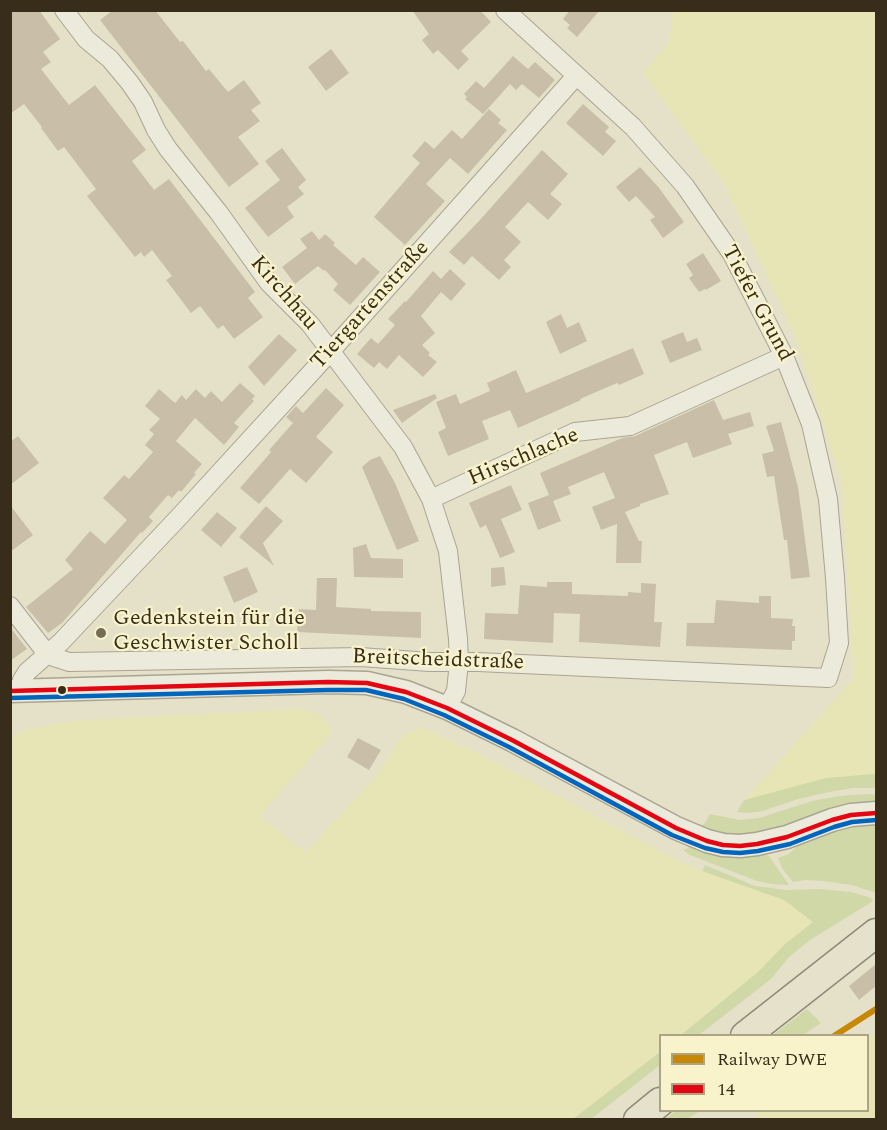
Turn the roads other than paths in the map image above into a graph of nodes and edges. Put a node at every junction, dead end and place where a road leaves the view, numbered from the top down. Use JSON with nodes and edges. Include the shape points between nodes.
{"nodes":[{"id":1,"x":64,"y":10,"type":"edge"},
{"id":2,"x":505,"y":10,"type":"edge"},
{"id":3,"x":576,"y":76,"type":"junction"},
{"id":4,"x":330,"y":352,"type":"junction"},
{"id":5,"x":784,"y":356,"type":"junction"},
{"id":6,"x":431,"y":500,"type":"junction"},
{"id":7,"x":10,"y":606,"type":"edge"},
{"id":8,"x":48,"y":655,"type":"junction"},
{"id":9,"x":459,"y":663,"type":"junction"},
{"id":10,"x":828,"y":678,"type":"joint"},
{"id":11,"x":16,"y":690,"type":"edge"},
{"id":12,"x":447,"y":708,"type":"junction"},
{"id":13,"x":876,"y":813,"type":"edge"},
{"id":14,"x":876,"y":933,"type":"edge"},
{"id":15,"x":746,"y":1034,"type":"edge"},
{"id":16,"x":659,"y":1103,"type":"edge"},
{"id":17,"x":638,"y":1119,"type":"edge"}],
"edges":[{"from":1,"to":4,"type":"street","name":"Kirchhau","via":[[86,39],[130,83],[168,149],[269,283],[310,324]]},
{"from":2,"to":3,"type":"street","name":"Tiefer Grund"},
{"from":3,"to":4,"type":"street","name":"Tiergartenstraße"},
{"from":3,"to":5,"type":"street","name":"Tiefer Grund","via":[[633,127],[685,186],[732,254]]},
{"from":4,"to":6,"type":"street","name":"Kirchhau","via":[[403,447]]},
{"from":4,"to":8,"type":"street","name":"Tiergartenstraße"},
{"from":5,"to":6,"type":"street","name":"Hirschlache","via":[[630,426],[575,432]]},
{"from":5,"to":10,"type":"street","name":"Tiefer Grund","via":[[812,423],[828,499],[839,643]]},
{"from":6,"to":9,"type":"street","name":"Kirchhau","via":[[448,551]]},
{"from":7,"to":8,"type":"street"},
{"from":8,"to":9,"type":"street","name":"Breitscheidstraße","via":[[69,662],[360,657]]},
{"from":8,"to":11,"type":"street","name":"Tiergartenstraße","via":[[27,672]]},
{"from":9,"to":10,"type":"street","name":"Breitscheidstraße"},
{"from":9,"to":12,"type":"street","name":"Kirchhau","via":[[456,691]]},
{"from":11,"to":12,"type":"street","name":"Breitscheidstraße","via":[[367,683],[406,692]]},
{"from":12,"to":13,"type":"street","name":"Breitscheidstraße","via":[[676,828],[723,845],[757,844],[851,815]]},
{"from":14,"to":15,"type":"main road"},
{"from":16,"to":17,"type":"main road"}]}
